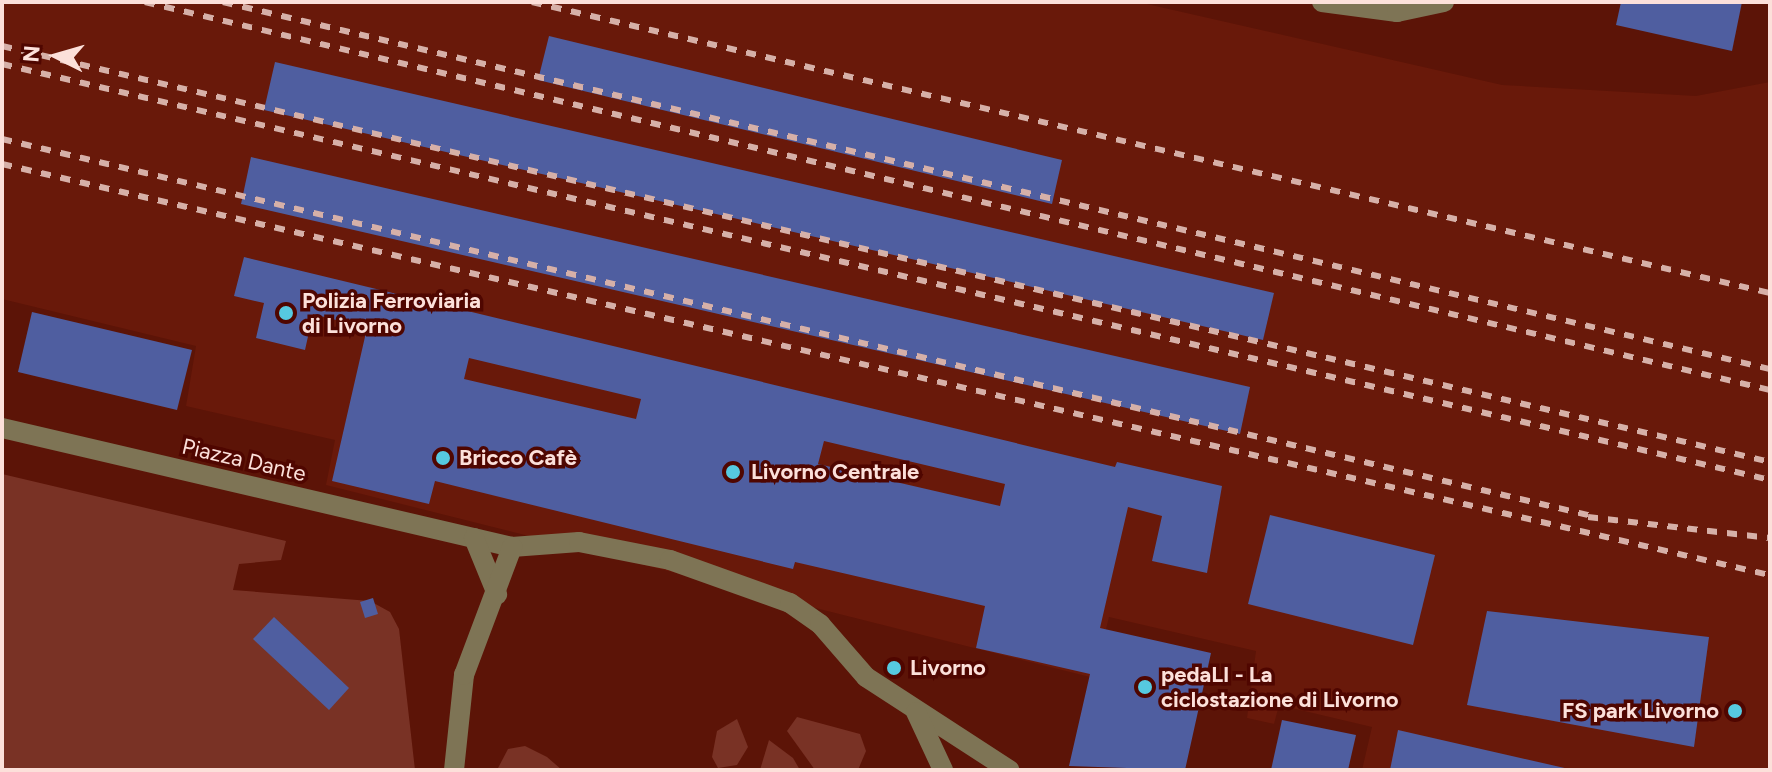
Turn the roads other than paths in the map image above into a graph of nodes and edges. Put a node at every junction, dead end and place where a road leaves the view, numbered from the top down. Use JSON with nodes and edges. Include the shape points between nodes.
{"nodes":[{"id":1,"x":1322,"y":2,"type":"edge"},
{"id":2,"x":1444,"y":2,"type":"edge"},
{"id":3,"x":2,"y":428,"type":"edge"},
{"id":4,"x":474,"y":538,"type":"junction"},
{"id":5,"x":512,"y":547,"type":"junction"},
{"id":6,"x":497,"y":594,"type":"junction"},
{"id":7,"x":911,"y":705,"type":"junction"},
{"id":8,"x":454,"y":770,"type":"edge"},
{"id":9,"x":943,"y":770,"type":"edge"},
{"id":10,"x":1009,"y":770,"type":"edge"}],
"edges":[{"from":1,"to":2,"type":"street","via":[[1388,12]]},
{"from":3,"to":4,"type":"street","name":"Piazza Dante"},
{"from":4,"to":5,"type":"street","name":"Piazza Dante"},
{"from":4,"to":6,"type":"street"},
{"from":5,"to":6,"type":"street"},
{"from":5,"to":7,"type":"street","name":"Piazza Dante","via":[[579,542],[606,547],[670,560],[790,603],[820,624],[866,677]]},
{"from":6,"to":8,"type":"street","via":[[464,675]]},
{"from":7,"to":9,"type":"street"},
{"from":7,"to":10,"type":"street","name":"Piazza Dante"}]}
